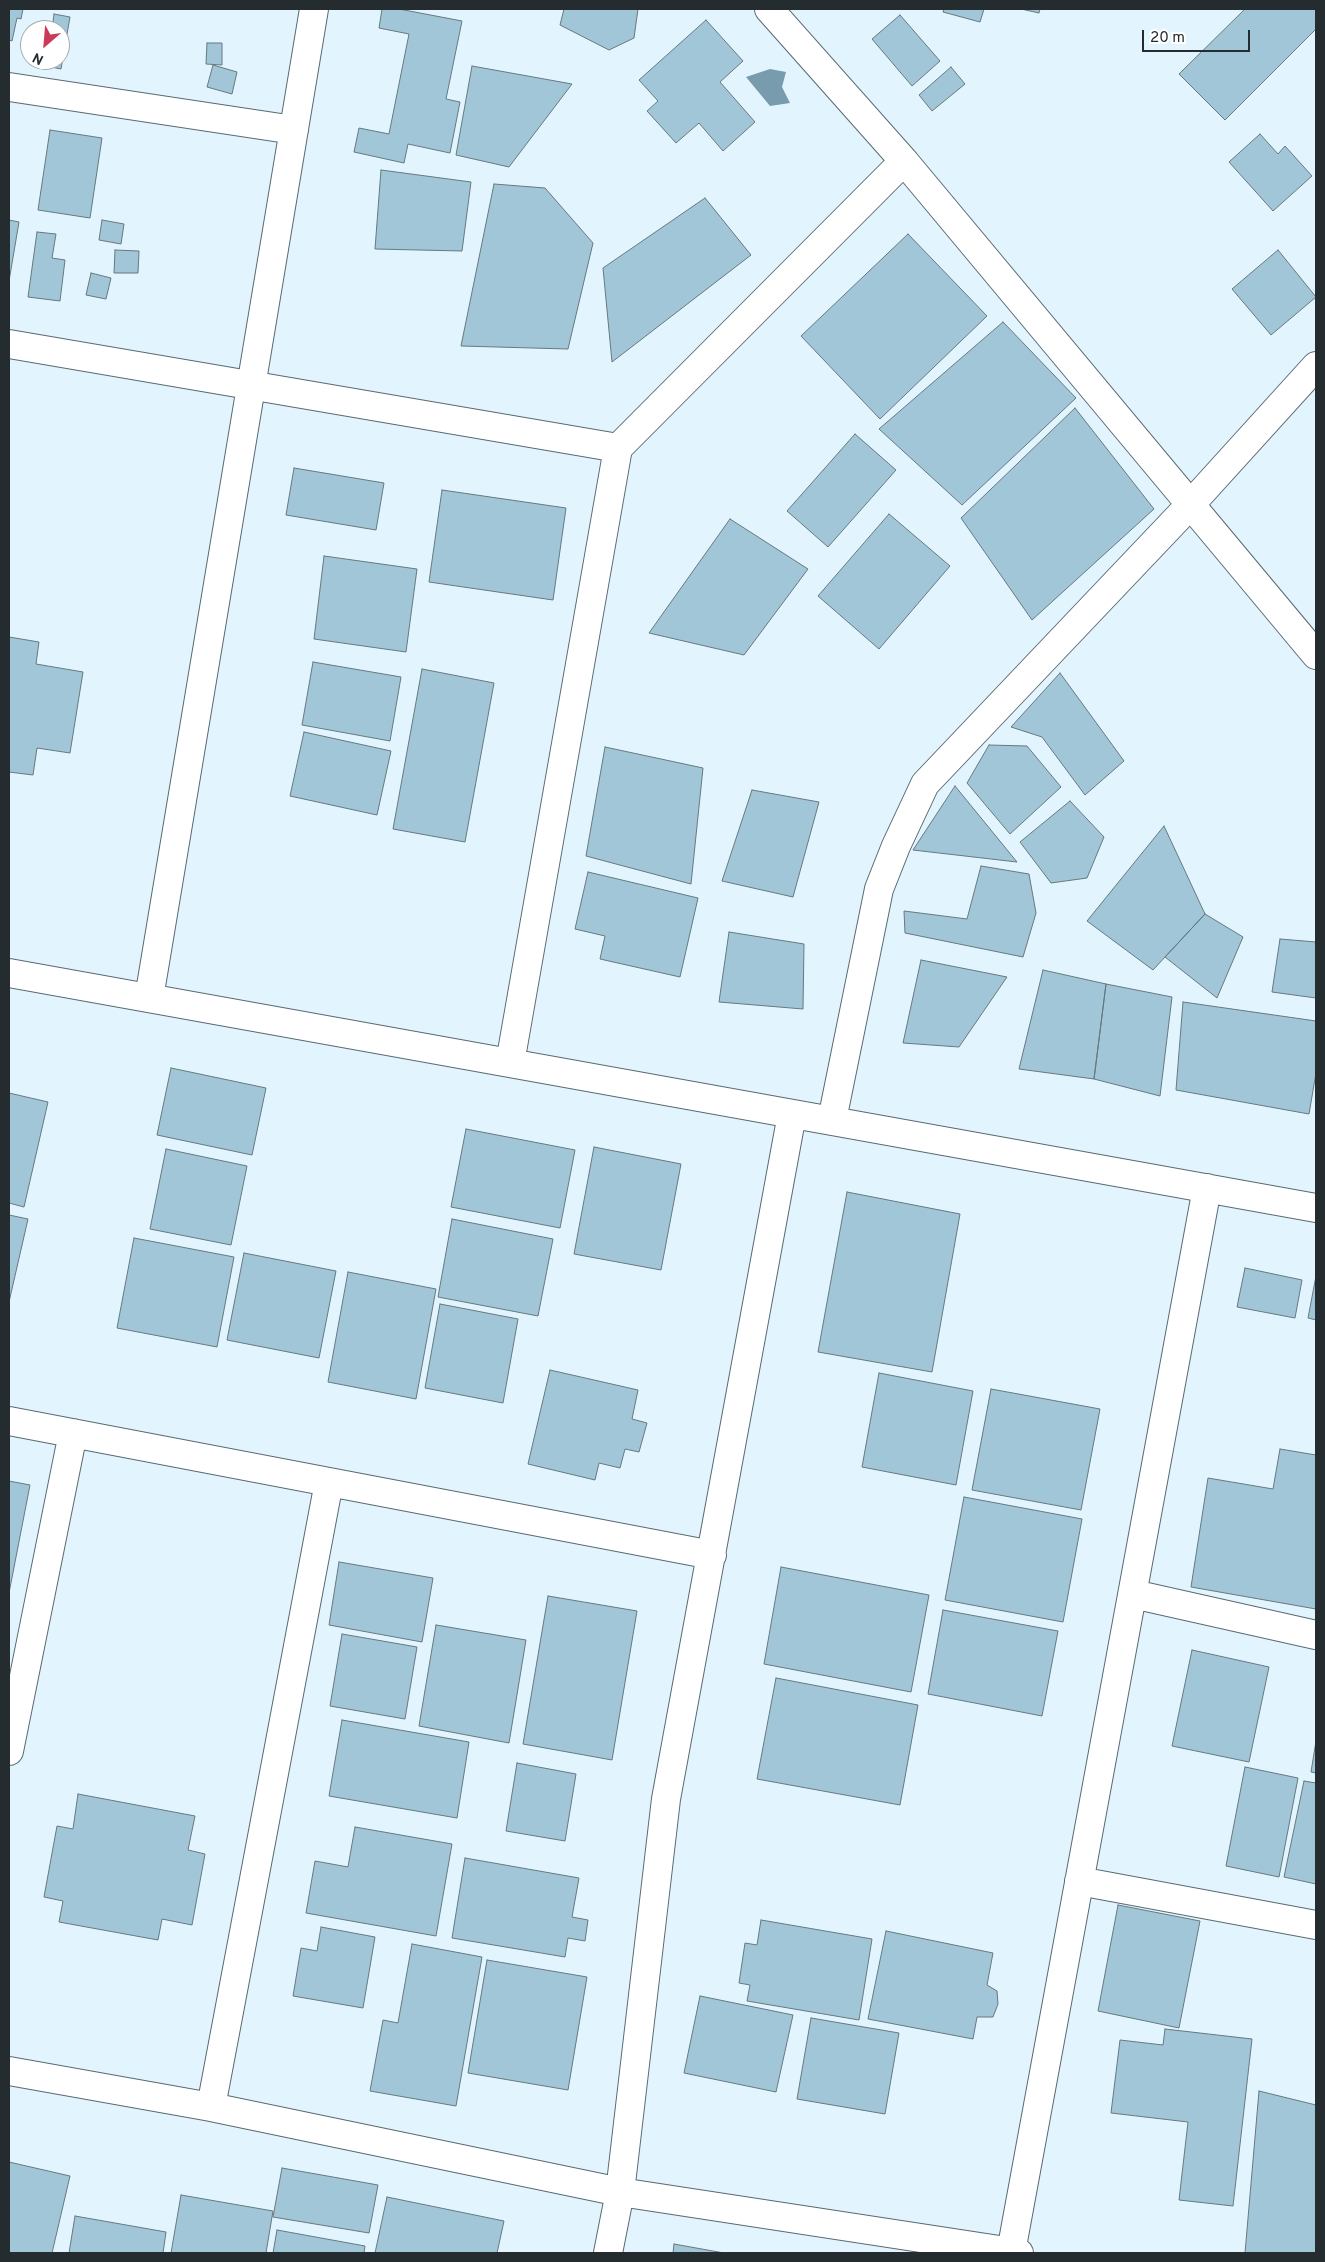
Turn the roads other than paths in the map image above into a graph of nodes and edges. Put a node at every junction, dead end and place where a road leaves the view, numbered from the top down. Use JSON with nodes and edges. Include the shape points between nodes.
{"nodes":[{"id":1,"x":314,"y":9,"type":"edge"},
{"id":2,"x":770,"y":9,"type":"edge"},
{"id":3,"x":9,"y":87,"type":"edge"},
{"id":4,"x":294,"y":130,"type":"junction"},
{"id":5,"x":904,"y":162,"type":"junction"},
{"id":6,"x":9,"y":344,"type":"edge"},
{"id":7,"x":1316,"y":366,"type":"edge"},
{"id":8,"x":251,"y":385,"type":"junction"},
{"id":9,"x":618,"y":448,"type":"junction"},
{"id":10,"x":1190,"y":504,"type":"junction"},
{"id":11,"x":1316,"y":655,"type":"edge"},
{"id":12,"x":9,"y":973,"type":"edge"},
{"id":13,"x":149,"y":998,"type":"junction"},
{"id":14,"x":510,"y":1063,"type":"junction"},
{"id":15,"x":792,"y":1114,"type":"junction"},
{"id":16,"x":832,"y":1120,"type":"junction"},
{"id":17,"x":1207,"y":1188,"type":"junction"},
{"id":18,"x":1316,"y":1208,"type":"edge"},
{"id":19,"x":9,"y":1421,"type":"edge"},
{"id":20,"x":73,"y":1433,"type":"junction"},
{"id":21,"x":329,"y":1482,"type":"junction"},
{"id":22,"x":712,"y":1555,"type":"junction"},
{"id":23,"x":1133,"y":1594,"type":"junction"},
{"id":24,"x":1316,"y":1635,"type":"edge"},
{"id":25,"x":9,"y":1751,"type":"edge"},
{"id":26,"x":1079,"y":1881,"type":"junction"},
{"id":27,"x":1316,"y":1925,"type":"edge"},
{"id":28,"x":9,"y":2070,"type":"edge"},
{"id":29,"x":211,"y":2107,"type":"junction"},
{"id":30,"x":620,"y":2192,"type":"junction"},
{"id":31,"x":1015,"y":2252,"type":"edge"},
{"id":32,"x":608,"y":2253,"type":"edge"}],
"edges":[{"from":1,"to":4,"type":"street"},
{"from":2,"to":5,"type":"street"},
{"from":3,"to":4,"type":"street"},
{"from":4,"to":8,"type":"street"},
{"from":5,"to":9,"type":"street"},
{"from":5,"to":10,"type":"street"},
{"from":6,"to":8,"type":"street"},
{"from":7,"to":10,"type":"street"},
{"from":8,"to":9,"type":"street"},
{"from":8,"to":13,"type":"street"},
{"from":9,"to":14,"type":"street"},
{"from":10,"to":11,"type":"street"},
{"from":10,"to":16,"type":"street","via":[[925,784],[879,889]]},
{"from":12,"to":13,"type":"street"},
{"from":13,"to":14,"type":"street"},
{"from":14,"to":15,"type":"street"},
{"from":15,"to":16,"type":"street"},
{"from":15,"to":22,"type":"street"},
{"from":16,"to":17,"type":"street"},
{"from":17,"to":18,"type":"street"},
{"from":17,"to":23,"type":"street"},
{"from":19,"to":20,"type":"street"},
{"from":20,"to":21,"type":"street"},
{"from":20,"to":25,"type":"street"},
{"from":21,"to":22,"type":"street"},
{"from":21,"to":29,"type":"street"},
{"from":22,"to":30,"type":"street","via":[[666,1800]]},
{"from":23,"to":24,"type":"street"},
{"from":23,"to":26,"type":"street"},
{"from":26,"to":27,"type":"street"},
{"from":26,"to":31,"type":"street"},
{"from":28,"to":29,"type":"street"},
{"from":29,"to":30,"type":"street"},
{"from":30,"to":31,"type":"street"},
{"from":30,"to":32,"type":"street"}]}
